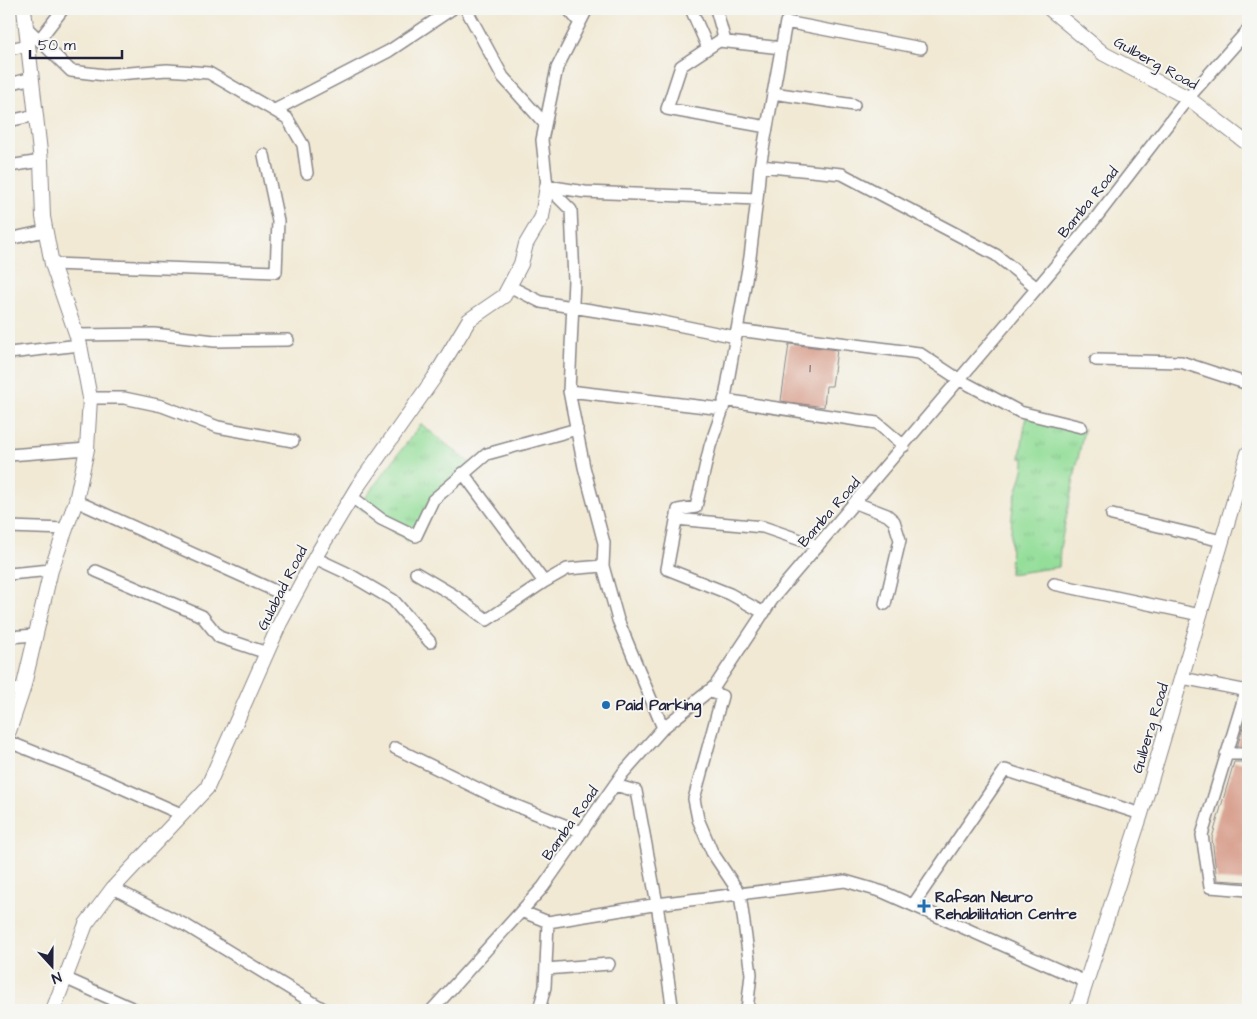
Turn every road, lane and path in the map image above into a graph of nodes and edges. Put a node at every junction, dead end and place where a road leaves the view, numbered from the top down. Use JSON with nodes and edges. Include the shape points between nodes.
{"nodes":[{"id":1,"x":24,"y":9,"type":"edge"},
{"id":2,"x":63,"y":9,"type":"edge"},
{"id":3,"x":452,"y":9,"type":"edge"},
{"id":4,"x":466,"y":9,"type":"edge"},
{"id":5,"x":568,"y":9,"type":"edge"},
{"id":6,"x":587,"y":9,"type":"edge"},
{"id":7,"x":691,"y":9,"type":"edge"},
{"id":8,"x":716,"y":9,"type":"edge"},
{"id":9,"x":1050,"y":9,"type":"edge"},
{"id":10,"x":580,"y":23,"type":"junction"},
{"id":11,"x":1248,"y":30,"type":"edge"},
{"id":12,"x":725,"y":42,"type":"junction"},
{"id":13,"x":34,"y":43,"type":"junction"},
{"id":14,"x":708,"y":48,"type":"junction"},
{"id":15,"x":782,"y":48,"type":"junction"},
{"id":16,"x":921,"y":48,"type":"dead end"},
{"id":17,"x":9,"y":49,"type":"edge"},
{"id":18,"x":32,"y":78,"type":"junction"},
{"id":19,"x":9,"y":84,"type":"edge"},
{"id":20,"x":773,"y":94,"type":"junction"},
{"id":21,"x":1188,"y":98,"type":"junction"},
{"id":22,"x":854,"y":105,"type":"dead end"},
{"id":23,"x":275,"y":110,"type":"junction"},
{"id":24,"x":36,"y":115,"type":"junction"},
{"id":25,"x":9,"y":121,"type":"edge"},
{"id":26,"x":545,"y":124,"type":"junction"},
{"id":27,"x":767,"y":128,"type":"junction"},
{"id":28,"x":1248,"y":144,"type":"edge"},
{"id":29,"x":264,"y":155,"type":"dead end"},
{"id":30,"x":41,"y":161,"type":"junction"},
{"id":31,"x":9,"y":166,"type":"edge"},
{"id":32,"x":760,"y":166,"type":"junction"},
{"id":33,"x":307,"y":173,"type":"dead end"},
{"id":34,"x":548,"y":186,"type":"junction"},
{"id":35,"x":757,"y":199,"type":"junction"},
{"id":36,"x":45,"y":231,"type":"junction"},
{"id":37,"x":9,"y":240,"type":"edge"},
{"id":38,"x":52,"y":264,"type":"junction"},
{"id":39,"x":509,"y":286,"type":"junction"},
{"id":40,"x":1037,"y":288,"type":"junction"},
{"id":41,"x":573,"y":308,"type":"junction"},
{"id":42,"x":737,"y":334,"type":"junction"},
{"id":43,"x":79,"y":340,"type":"junction"},
{"id":44,"x":288,"y":340,"type":"dead end"},
{"id":45,"x":9,"y":353,"type":"edge"},
{"id":46,"x":1096,"y":360,"type":"dead end"},
{"id":47,"x":960,"y":380,"type":"junction"},
{"id":48,"x":1248,"y":384,"type":"edge"},
{"id":49,"x":569,"y":391,"type":"junction"},
{"id":50,"x":90,"y":398,"type":"junction"},
{"id":51,"x":723,"y":404,"type":"junction"},
{"id":52,"x":1081,"y":427,"type":"dead end"},
{"id":53,"x":577,"y":430,"type":"junction"},
{"id":54,"x":293,"y":441,"type":"dead end"},
{"id":55,"x":904,"y":446,"type":"junction"},
{"id":56,"x":87,"y":449,"type":"junction"},
{"id":57,"x":1248,"y":453,"type":"edge"},
{"id":58,"x":9,"y":455,"type":"edge"},
{"id":59,"x":462,"y":473,"type":"junction"},
{"id":60,"x":352,"y":497,"type":"junction"},
{"id":61,"x":76,"y":501,"type":"junction"},
{"id":62,"x":856,"y":503,"type":"junction"},
{"id":63,"x":1112,"y":514,"type":"dead end"},
{"id":64,"x":676,"y":519,"type":"junction"},
{"id":65,"x":9,"y":527,"type":"edge"},
{"id":66,"x":66,"y":529,"type":"junction"},
{"id":67,"x":1222,"y":541,"type":"junction"},
{"id":68,"x":818,"y":546,"type":"junction"},
{"id":69,"x":315,"y":558,"type":"junction"},
{"id":70,"x":603,"y":566,"type":"junction"},
{"id":71,"x":51,"y":570,"type":"junction"},
{"id":72,"x":96,"y":571,"type":"dead end"},
{"id":73,"x":416,"y":573,"type":"dead end"},
{"id":74,"x":9,"y":574,"type":"edge"},
{"id":75,"x":544,"y":582,"type":"junction"},
{"id":76,"x":1054,"y":584,"type":"dead end"},
{"id":77,"x":293,"y":599,"type":"junction"},
{"id":78,"x":886,"y":604,"type":"dead end"},
{"id":79,"x":764,"y":613,"type":"junction"},
{"id":80,"x":1200,"y":616,"type":"junction"},
{"id":81,"x":36,"y":635,"type":"junction"},
{"id":82,"x":9,"y":637,"type":"edge"},
{"id":83,"x":430,"y":642,"type":"dead end"},
{"id":84,"x":267,"y":653,"type":"junction"},
{"id":85,"x":1182,"y":678,"type":"junction"},
{"id":86,"x":16,"y":690,"type":"edge"},
{"id":87,"x":1244,"y":691,"type":"edge"},
{"id":88,"x":708,"y":692,"type":"junction"},
{"id":89,"x":663,"y":728,"type":"junction"},
{"id":90,"x":9,"y":731,"type":"edge"},
{"id":91,"x":9,"y":742,"type":"edge"},
{"id":92,"x":394,"y":748,"type":"dead end"},
{"id":93,"x":1226,"y":754,"type":"junction"},
{"id":94,"x":1248,"y":754,"type":"edge"},
{"id":95,"x":615,"y":785,"type":"junction"},
{"id":96,"x":182,"y":814,"type":"junction"},
{"id":97,"x":1141,"y":814,"type":"junction"},
{"id":98,"x":582,"y":832,"type":"junction"},
{"id":99,"x":113,"y":888,"type":"junction"},
{"id":100,"x":1248,"y":890,"type":"edge"},
{"id":101,"x":740,"y":894,"type":"junction"},
{"id":102,"x":657,"y":904,"type":"junction"},
{"id":103,"x":913,"y":905,"type":"junction"},
{"id":104,"x":521,"y":911,"type":"junction"},
{"id":105,"x":548,"y":922,"type":"junction"},
{"id":106,"x":609,"y":964,"type":"dead end"},
{"id":107,"x":546,"y":969,"type":"junction"},
{"id":108,"x":66,"y":979,"type":"junction"},
{"id":109,"x":1086,"y":982,"type":"junction"},
{"id":110,"x":672,"y":1005,"type":"dead end"},
{"id":111,"x":53,"y":1010,"type":"edge"},
{"id":112,"x":136,"y":1010,"type":"edge"},
{"id":113,"x":325,"y":1010,"type":"edge"},
{"id":114,"x":432,"y":1010,"type":"edge"},
{"id":115,"x":539,"y":1010,"type":"edge"},
{"id":116,"x":747,"y":1010,"type":"edge"},
{"id":117,"x":1077,"y":1010,"type":"edge"}],
"edges":[{"from":1,"to":13,"type":"street"},
{"from":2,"to":13,"type":"street"},
{"from":3,"to":23,"type":"street","via":[[389,51]]},
{"from":4,"to":26,"type":"street","via":[[503,77]]},
{"from":5,"to":10,"type":"street"},
{"from":6,"to":10,"type":"street"},
{"from":7,"to":14,"type":"street"},
{"from":8,"to":12,"type":"street"},
{"from":9,"to":21,"type":"street","name":"Gulberg Road","via":[[1104,54]]},
{"from":10,"to":26,"type":"street","via":[[557,68]]},
{"from":11,"to":21,"type":"street","name":"Bamba Road"},
{"from":12,"to":14,"type":"street","via":[[719,41]]},
{"from":12,"to":15,"type":"street"},
{"from":13,"to":17,"type":"street"},
{"from":13,"to":18,"type":"street"},
{"from":13,"to":23,"type":"street","via":[[71,71],[105,75],[167,70],[209,73]]},
{"from":14,"to":27,"type":"street","via":[[681,66],[667,109]]},
{"from":15,"to":16,"type":"street","via":[[786,22]]},
{"from":15,"to":20,"type":"street"},
{"from":18,"to":19,"type":"street"},
{"from":18,"to":24,"type":"street"},
{"from":20,"to":22,"type":"street"},
{"from":20,"to":27,"type":"street"},
{"from":21,"to":28,"type":"street","name":"Gulberg Road"},
{"from":21,"to":40,"type":"street","name":"Bamba Road"},
{"from":23,"to":33,"type":"street","via":[[287,118],[303,144]]},
{"from":24,"to":25,"type":"street"},
{"from":24,"to":30,"type":"street"},
{"from":26,"to":34,"type":"street","via":[[542,140]]},
{"from":27,"to":32,"type":"street"},
{"from":29,"to":38,"type":"street","via":[[278,221],[276,272]]},
{"from":30,"to":31,"type":"street"},
{"from":30,"to":36,"type":"street"},
{"from":32,"to":35,"type":"street"},
{"from":32,"to":40,"type":"street","via":[[842,174],[996,255]]},
{"from":34,"to":35,"type":"street","via":[[585,192]]},
{"from":34,"to":39,"type":"street","name":"Gulabad Road","via":[[542,217],[526,244],[521,264]]},
{"from":34,"to":41,"type":"street","via":[[571,210]]},
{"from":35,"to":42,"type":"street"},
{"from":36,"to":37,"type":"street"},
{"from":36,"to":38,"type":"street"},
{"from":38,"to":43,"type":"street"},
{"from":39,"to":41,"type":"street","via":[[541,302]]},
{"from":39,"to":60,"type":"street","name":"Gulabad Road","via":[[504,296],[469,320],[434,378]]},
{"from":40,"to":47,"type":"street","name":"Bamba Road"},
{"from":41,"to":42,"type":"street"},
{"from":41,"to":49,"type":"street"},
{"from":42,"to":47,"type":"street","via":[[919,353]]},
{"from":42,"to":51,"type":"street"},
{"from":43,"to":44,"type":"street","via":[[154,334],[216,342]]},
{"from":43,"to":45,"type":"street"},
{"from":43,"to":50,"type":"street"},
{"from":46,"to":48,"type":"street","via":[[1181,362]]},
{"from":47,"to":52,"type":"street","via":[[1020,412]]},
{"from":47,"to":55,"type":"street","name":"Bamba Road"},
{"from":49,"to":51,"type":"street"},
{"from":49,"to":53,"type":"street"},
{"from":50,"to":54,"type":"street","via":[[124,398],[162,406],[218,427]]},
{"from":50,"to":56,"type":"street"},
{"from":51,"to":55,"type":"street","via":[[877,423]]},
{"from":51,"to":64,"type":"street","via":[[696,507],[678,510]]},
{"from":53,"to":59,"type":"street","via":[[487,454]]},
{"from":53,"to":70,"type":"street","via":[[604,544]]},
{"from":55,"to":62,"type":"street","name":"Bamba Road"},
{"from":56,"to":58,"type":"street"},
{"from":56,"to":61,"type":"street"},
{"from":57,"to":67,"type":"street","name":"Gulberg Road"},
{"from":59,"to":60,"type":"street","via":[[433,500],[416,536],[381,519]]},
{"from":59,"to":75,"type":"street"},
{"from":60,"to":69,"type":"street","name":"Gulabad Road"},
{"from":61,"to":66,"type":"street"},
{"from":61,"to":77,"type":"street"},
{"from":62,"to":68,"type":"street","name":"Bamba Road"},
{"from":62,"to":78,"type":"street","via":[[887,515],[894,521],[900,540]]},
{"from":63,"to":67,"type":"street"},
{"from":64,"to":68,"type":"street","via":[[763,527]]},
{"from":64,"to":79,"type":"street","via":[[667,568],[730,594]]},
{"from":65,"to":66,"type":"street"},
{"from":66,"to":71,"type":"street"},
{"from":67,"to":80,"type":"street","name":"Gulberg Road"},
{"from":68,"to":79,"type":"street","name":"Bamba Road"},
{"from":69,"to":77,"type":"street","name":"Gulabad Road"},
{"from":69,"to":83,"type":"street","via":[[393,600]]},
{"from":70,"to":75,"type":"street","via":[[567,568]]},
{"from":70,"to":89,"type":"street","via":[[618,620]]},
{"from":71,"to":74,"type":"street"},
{"from":71,"to":81,"type":"street"},
{"from":72,"to":84,"type":"street","via":[[202,616],[219,638]]},
{"from":73,"to":75,"type":"street","via":[[455,596],[486,620]]},
{"from":76,"to":80,"type":"street"},
{"from":77,"to":84,"type":"street","name":"Gulabad Road"},
{"from":79,"to":88,"type":"street","name":"Bamba Road"},
{"from":80,"to":85,"type":"street","name":"Gulberg Road"},
{"from":81,"to":82,"type":"street"},
{"from":81,"to":86,"type":"street"},
{"from":84,"to":96,"type":"street","name":"Gulabad Road","via":[[207,788]]},
{"from":85,"to":87,"type":"street"},
{"from":85,"to":97,"type":"street","name":"Gulberg Road"},
{"from":86,"to":90,"type":"street"},
{"from":87,"to":93,"type":"street"},
{"from":88,"to":89,"type":"street","name":"Bamba Road"},
{"from":88,"to":101,"type":"street","via":[[722,696],[694,799],[712,852]]},
{"from":89,"to":95,"type":"street","name":"Bamba Road"},
{"from":91,"to":96,"type":"street"},
{"from":92,"to":98,"type":"street","via":[[499,799]]},
{"from":93,"to":94,"type":"street"},
{"from":93,"to":100,"type":"street","via":[[1202,835],[1210,887]]},
{"from":95,"to":98,"type":"street","name":"Bamba Road"},
{"from":95,"to":102,"type":"street","via":[[636,791]]},
{"from":96,"to":99,"type":"street","name":"Gulabad Road"},
{"from":97,"to":103,"type":"street","via":[[1005,770]]},
{"from":97,"to":109,"type":"street","name":"Gulberg Road"},
{"from":98,"to":104,"type":"street","name":"Bamba Road","via":[[543,887]]},
{"from":99,"to":108,"type":"street","name":"Gulabad Road","via":[[86,924]]},
{"from":99,"to":113,"type":"street","via":[[187,926]]},
{"from":101,"to":102,"type":"street"},
{"from":101,"to":103,"type":"street","via":[[845,881]]},
{"from":101,"to":116,"type":"street","via":[[751,974]]},
{"from":102,"to":105,"type":"street"},
{"from":102,"to":110,"type":"street"},
{"from":103,"to":109,"type":"street"},
{"from":104,"to":105,"type":"street"},
{"from":104,"to":114,"type":"street","name":"Bamba Road"},
{"from":105,"to":107,"type":"street"},
{"from":106,"to":107,"type":"street"},
{"from":107,"to":115,"type":"street"},
{"from":108,"to":111,"type":"street","name":"Gulabad Road"},
{"from":108,"to":112,"type":"street"},
{"from":109,"to":117,"type":"street","name":"Gulberg Road"}]}
